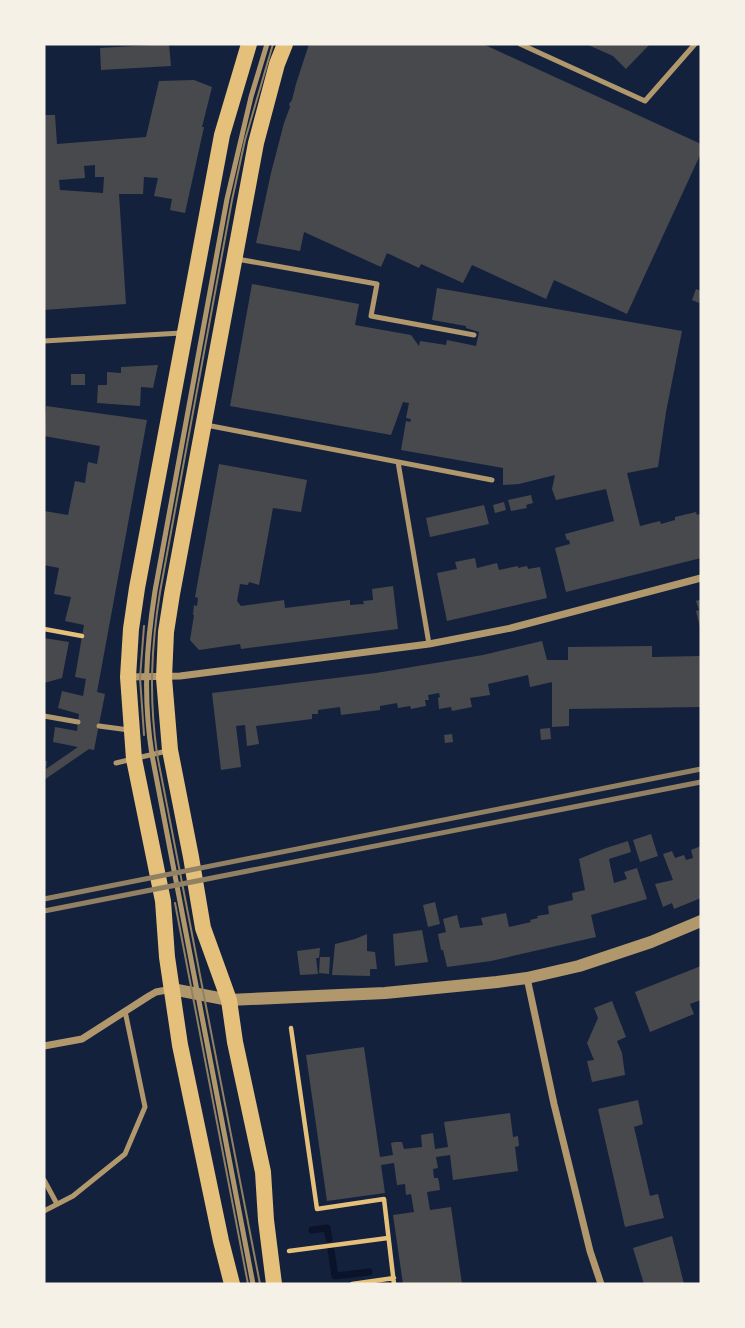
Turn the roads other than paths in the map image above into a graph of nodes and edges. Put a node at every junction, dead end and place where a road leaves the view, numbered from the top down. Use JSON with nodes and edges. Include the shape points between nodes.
{"nodes":[{"id":1,"x":249,"y":44,"type":"edge"},
{"id":2,"x":267,"y":44,"type":"edge"},
{"id":3,"x":285,"y":44,"type":"edge"},
{"id":4,"x":520,"y":44,"type":"edge"},
{"id":5,"x":695,"y":44,"type":"edge"},
{"id":6,"x":234,"y":258,"type":"junction"},
{"id":7,"x":184,"y":332,"type":"junction"},
{"id":8,"x":474,"y":335,"type":"dead end"},
{"id":9,"x":44,"y":341,"type":"edge"},
{"id":10,"x":203,"y":425,"type":"junction"},
{"id":11,"x":398,"y":462,"type":"junction"},
{"id":12,"x":492,"y":480,"type":"dead end"},
{"id":13,"x":701,"y":578,"type":"edge"},
{"id":14,"x":429,"y":644,"type":"junction"},
{"id":15,"x":128,"y":677,"type":"junction"},
{"id":16,"x":145,"y":678,"type":"junction"},
{"id":17,"x":164,"y":678,"type":"junction"},
{"id":18,"x":44,"y":716,"type":"edge"},
{"id":19,"x":78,"y":722,"type":"dead end"},
{"id":20,"x":99,"y":726,"type":"dead end"},
{"id":21,"x":132,"y":730,"type":"junction"},
{"id":22,"x":170,"y":750,"type":"junction"},
{"id":23,"x":152,"y":755,"type":"junction"},
{"id":24,"x":134,"y":759,"type":"junction"},
{"id":25,"x":116,"y":763,"type":"dead end"},
{"id":26,"x":701,"y":921,"type":"edge"},
{"id":27,"x":527,"y":978,"type":"junction"},
{"id":28,"x":172,"y":989,"type":"junction"},
{"id":29,"x":198,"y":995,"type":"junction"},
{"id":30,"x":229,"y":1000,"type":"junction"},
{"id":31,"x":125,"y":1012,"type":"junction"},
{"id":32,"x":44,"y":1046,"type":"edge"},
{"id":33,"x":44,"y":1180,"type":"edge"},
{"id":34,"x":57,"y":1204,"type":"junction"},
{"id":35,"x":44,"y":1211,"type":"edge"},
{"id":36,"x":237,"y":1284,"type":"edge"},
{"id":37,"x":253,"y":1284,"type":"edge"},
{"id":38,"x":274,"y":1284,"type":"edge"},
{"id":39,"x":601,"y":1284,"type":"edge"}],
"edges":[{"from":1,"to":7,"type":"main road","via":[[222,135]]},
{"from":2,"to":16,"type":"lane","via":[[227,199],[155,591]]},
{"from":3,"to":6,"type":"main road","via":[[256,143]]},
{"from":4,"to":5,"type":"lane","via":[[645,101]]},
{"from":6,"to":8,"type":"lane","via":[[377,284],[371,316]]},
{"from":6,"to":10,"type":"main road"},
{"from":7,"to":9,"type":"lane"},
{"from":7,"to":15,"type":"main road","via":[[137,588]]},
{"from":10,"to":11,"type":"lane"},
{"from":10,"to":17,"type":"main road","via":[[166,632]]},
{"from":11,"to":12,"type":"lane"},
{"from":11,"to":14,"type":"lane"},
{"from":13,"to":14,"type":"street","via":[[511,628]]},
{"from":14,"to":17,"type":"street"},
{"from":15,"to":16,"type":"street"},
{"from":15,"to":21,"type":"main road"},
{"from":16,"to":17,"type":"street"},
{"from":16,"to":23,"type":"lane"},
{"from":17,"to":22,"type":"main road"},
{"from":18,"to":19,"type":"lane"},
{"from":20,"to":21,"type":"lane"},
{"from":21,"to":24,"type":"main road"},
{"from":22,"to":23,"type":"lane"},
{"from":22,"to":30,"type":"main road","via":[[203,928]]},
{"from":23,"to":24,"type":"lane"},
{"from":23,"to":29,"type":"lane"},
{"from":24,"to":25,"type":"lane"},
{"from":24,"to":28,"type":"main road","via":[[163,901]]},
{"from":26,"to":27,"type":"street","via":[[579,966]]},
{"from":27,"to":30,"type":"street","via":[[385,993]]},
{"from":27,"to":39,"type":"street"},
{"from":28,"to":29,"type":"street"},
{"from":28,"to":31,"type":"street","via":[[156,992]]},
{"from":28,"to":36,"type":"main road","via":[[221,1241]]},
{"from":29,"to":30,"type":"street"},
{"from":29,"to":37,"type":"lane"},
{"from":30,"to":38,"type":"main road","via":[[263,1172]]},
{"from":31,"to":32,"type":"street","via":[[82,1039]]},
{"from":31,"to":34,"type":"lane","via":[[145,1107],[125,1154]]},
{"from":33,"to":34,"type":"lane"},
{"from":34,"to":35,"type":"lane"}]}
